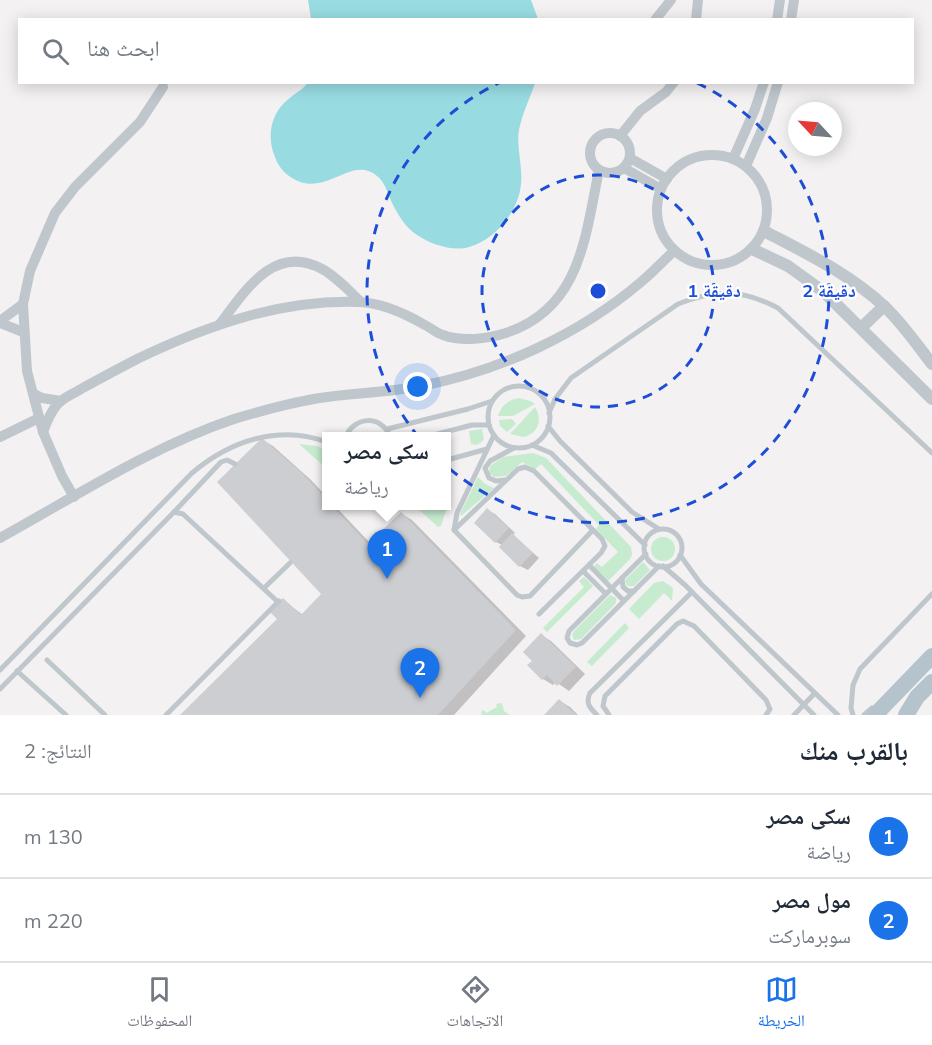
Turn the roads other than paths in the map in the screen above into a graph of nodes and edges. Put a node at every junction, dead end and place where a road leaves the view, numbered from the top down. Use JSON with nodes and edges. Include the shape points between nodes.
{"nodes":[{"id":1,"x":671,"y":0,"type":"edge"},
{"id":2,"x":698,"y":0,"type":"edge"},
{"id":3,"x":780,"y":0,"type":"edge"},
{"id":4,"x":794,"y":0,"type":"edge"},
{"id":5,"x":658,"y":18,"type":"edge"},
{"id":6,"x":696,"y":18,"type":"edge"},
{"id":7,"x":777,"y":18,"type":"edge"},
{"id":8,"x":791,"y":18,"type":"edge"},
{"id":9,"x":672,"y":84,"type":"edge"},
{"id":10,"x":763,"y":84,"type":"edge"},
{"id":11,"x":777,"y":84,"type":"edge"},
{"id":12,"x":163,"y":87,"type":"dead end"},
{"id":13,"x":620,"y":136,"type":"junction"},
{"id":14,"x":630,"y":158,"type":"junction"},
{"id":15,"x":733,"y":159,"type":"junction"},
{"id":16,"x":746,"y":166,"type":"junction"},
{"id":17,"x":624,"y":168,"type":"junction"},
{"id":18,"x":599,"y":170,"type":"junction"},
{"id":19,"x":664,"y":184,"type":"junction"},
{"id":20,"x":764,"y":231,"type":"junction"},
{"id":21,"x":752,"y":249,"type":"junction"},
{"id":22,"x":674,"y":251,"type":"junction"},
{"id":23,"x":361,"y":302,"type":"junction"},
{"id":24,"x":23,"y":304,"type":"junction"},
{"id":25,"x":884,"y":306,"type":"junction"},
{"id":26,"x":0,"y":322,"type":"edge"},
{"id":27,"x":220,"y":324,"type":"junction"},
{"id":28,"x":861,"y":328,"type":"junction"},
{"id":29,"x":23,"y":332,"type":"junction"},
{"id":30,"x":932,"y":364,"type":"edge"},
{"id":31,"x":34,"y":394,"type":"junction"},
{"id":32,"x":932,"y":399,"type":"edge"},
{"id":33,"x":61,"y":401,"type":"junction"},
{"id":34,"x":492,"y":401,"type":"junction"},
{"id":35,"x":549,"y":413,"type":"junction"},
{"id":36,"x":39,"y":418,"type":"junction"},
{"id":37,"x":489,"y":425,"type":"junction"},
{"id":38,"x":548,"y":426,"type":"junction"},
{"id":39,"x":387,"y":429,"type":"junction"},
{"id":40,"x":42,"y":432,"type":"junction"},
{"id":41,"x":348,"y":432,"type":"edge"},
{"id":42,"x":388,"y":432,"type":"edge"},
{"id":43,"x":445,"y":432,"type":"edge"},
{"id":44,"x":494,"y":435,"type":"junction"},
{"id":45,"x":0,"y":437,"type":"edge"},
{"id":46,"x":322,"y":441,"type":"edge"},
{"id":47,"x":532,"y":445,"type":"junction"},
{"id":48,"x":514,"y":448,"type":"junction"},
{"id":49,"x":487,"y":449,"type":"junction"},
{"id":50,"x":932,"y":453,"type":"edge"},
{"id":51,"x":451,"y":459,"type":"edge"},
{"id":52,"x":235,"y":464,"type":"dead end"},
{"id":53,"x":505,"y":480,"type":"junction"},
{"id":54,"x":74,"y":497,"type":"junction"},
{"id":55,"x":174,"y":512,"type":"junction"},
{"id":56,"x":659,"y":529,"type":"junction"},
{"id":57,"x":454,"y":530,"type":"junction"},
{"id":58,"x":593,"y":530,"type":"junction"},
{"id":59,"x":0,"y":538,"type":"edge"},
{"id":60,"x":645,"y":545,"type":"junction"},
{"id":61,"x":646,"y":554,"type":"junction"},
{"id":62,"x":680,"y":555,"type":"junction"},
{"id":63,"x":290,"y":563,"type":"dead end"},
{"id":64,"x":589,"y":565,"type":"junction"},
{"id":65,"x":661,"y":566,"type":"junction"},
{"id":66,"x":583,"y":572,"type":"junction"},
{"id":67,"x":622,"y":578,"type":"junction"},
{"id":68,"x":264,"y":588,"type":"junction"},
{"id":69,"x":611,"y":588,"type":"junction"},
{"id":70,"x":634,"y":590,"type":"junction"},
{"id":71,"x":692,"y":592,"type":"junction"},
{"id":72,"x":606,"y":594,"type":"junction"},
{"id":73,"x":932,"y":594,"type":"edge"},
{"id":74,"x":624,"y":601,"type":"junction"},
{"id":75,"x":539,"y":614,"type":"dead end"},
{"id":76,"x":932,"y":656,"type":"edge"},
{"id":77,"x":47,"y":660,"type":"dead end"},
{"id":78,"x":0,"y":670,"type":"edge"},
{"id":79,"x":17,"y":672,"type":"junction"},
{"id":80,"x":932,"y":682,"type":"edge"},
{"id":81,"x":906,"y":683,"type":"junction"},
{"id":82,"x":0,"y":689,"type":"edge"},
{"id":83,"x":815,"y":693,"type":"junction"},
{"id":84,"x":883,"y":697,"type":"dead end"},
{"id":85,"x":804,"y":705,"type":"junction"},
{"id":86,"x":876,"y":709,"type":"edge"},
{"id":87,"x":66,"y":715,"type":"edge"},
{"id":88,"x":105,"y":715,"type":"edge"},
{"id":89,"x":166,"y":715,"type":"edge"},
{"id":90,"x":597,"y":715,"type":"edge"},
{"id":91,"x":609,"y":715,"type":"edge"},
{"id":92,"x":766,"y":715,"type":"edge"},
{"id":93,"x":794,"y":715,"type":"edge"},
{"id":94,"x":814,"y":715,"type":"edge"},
{"id":95,"x":838,"y":715,"type":"edge"},
{"id":96,"x":853,"y":715,"type":"edge"},
{"id":97,"x":864,"y":715,"type":"edge"},
{"id":98,"x":906,"y":715,"type":"edge"}],
"edges":[{"from":1,"to":5,"type":"street"},
{"from":2,"to":6,"type":"street"},
{"from":3,"to":7,"type":"street"},
{"from":4,"to":8,"type":"street"},
{"from":9,"to":13,"type":"street","via":[[640,111]]},
{"from":10,"to":15,"type":"street"},
{"from":11,"to":16,"type":"street"},
{"from":12,"to":24,"type":"street","via":[[140,122],[75,187],[55,213],[30,271]]},
{"from":13,"to":14,"type":"street","via":[[630,148]]},
{"from":13,"to":18,"type":"street","via":[[604,134],[592,145],[592,161]]},
{"from":14,"to":17,"type":"street"},
{"from":14,"to":19,"type":"street"},
{"from":15,"to":16,"type":"street"},
{"from":15,"to":19,"type":"street","via":[[696,157],[680,166]]},
{"from":16,"to":20,"type":"street","via":[[766,195]]},
{"from":17,"to":18,"type":"street","via":[[612,173]]},
{"from":17,"to":19,"type":"street"},
{"from":18,"to":23,"type":"street","via":[[578,264],[560,297],[532,321],[497,335],[460,338],[442,335],[404,314]]},
{"from":19,"to":22,"type":"street","via":[[657,217]]},
{"from":20,"to":21,"type":"street"},
{"from":20,"to":25,"type":"street","via":[[840,272]]},
{"from":21,"to":22,"type":"street","via":[[734,261],[713,266],[692,262]]},
{"from":21,"to":28,"type":"street","via":[[809,280]]},
{"from":22,"to":54,"type":"street","via":[[642,282],[604,310],[553,340],[511,358],[422,386],[326,397],[234,419],[176,441]]},
{"from":23,"to":27,"type":"street","via":[[290,307]]},
{"from":23,"to":27,"type":"street","via":[[322,269],[292,262],[278,265],[252,282]]},
{"from":24,"to":26,"type":"street"},
{"from":24,"to":29,"type":"street"},
{"from":25,"to":28,"type":"street"},
{"from":25,"to":30,"type":"street"},
{"from":26,"to":29,"type":"street"},
{"from":27,"to":33,"type":"street","via":[[112,371]]},
{"from":28,"to":32,"type":"street"},
{"from":29,"to":31,"type":"street"},
{"from":31,"to":33,"type":"street"},
{"from":31,"to":36,"type":"street"},
{"from":33,"to":40,"type":"street"},
{"from":34,"to":35,"type":"lane","via":[[507,388],[525,387],[542,396]]},
{"from":34,"to":37,"type":"lane"},
{"from":34,"to":39,"type":"lane"},
{"from":35,"to":38,"type":"lane"},
{"from":35,"to":50,"type":"lane","via":[[571,378],[678,304],[697,296],[739,293],[761,298],[778,308]]},
{"from":36,"to":40,"type":"street"},
{"from":36,"to":45,"type":"street"},
{"from":37,"to":43,"type":"lane"},
{"from":37,"to":44,"type":"lane"},
{"from":38,"to":47,"type":"lane"},
{"from":38,"to":56,"type":"lane","via":[[632,512]]},
{"from":39,"to":41,"type":"lane","via":[[375,421],[361,421]]},
{"from":39,"to":42,"type":"lane"},
{"from":40,"to":54,"type":"street"},
{"from":44,"to":48,"type":"lane"},
{"from":44,"to":49,"type":"lane"},
{"from":46,"to":78,"type":"lane","via":[[299,436],[260,437],[207,460]]},
{"from":47,"to":48,"type":"lane"},
{"from":47,"to":60,"type":"lane","via":[[551,453]]},
{"from":48,"to":53,"type":"lane","via":[[485,468],[489,478]]},
{"from":49,"to":51,"type":"lane"},
{"from":49,"to":57,"type":"lane","via":[[457,513]]},
{"from":52,"to":55,"type":"lane","via":[[221,462]]},
{"from":53,"to":57,"type":"lane"},
{"from":53,"to":58,"type":"lane","via":[[518,469],[528,467]]},
{"from":54,"to":59,"type":"street"},
{"from":55,"to":68,"type":"lane","via":[[183,514]]},
{"from":55,"to":79,"type":"lane"},
{"from":56,"to":60,"type":"lane","via":[[651,533]]},
{"from":56,"to":62,"type":"lane","via":[[678,536],[682,545]]},
{"from":57,"to":58,"type":"lane","via":[[517,595],[525,598]]},
{"from":58,"to":64,"type":"lane","via":[[605,546]]},
{"from":60,"to":61,"type":"lane"},
{"from":61,"to":65,"type":"lane"},
{"from":61,"to":67,"type":"lane"},
{"from":62,"to":65,"type":"lane","via":[[673,563]]},
{"from":62,"to":83,"type":"lane","via":[[701,584]]},
{"from":63,"to":68,"type":"lane"},
{"from":64,"to":66,"type":"lane"},
{"from":64,"to":69,"type":"lane"},
{"from":65,"to":70,"type":"lane"},
{"from":65,"to":71,"type":"lane"},
{"from":66,"to":72,"type":"lane"},
{"from":66,"to":75,"type":"lane"},
{"from":67,"to":69,"type":"lane"},
{"from":67,"to":70,"type":"lane","via":[[623,587]]},
{"from":68,"to":89,"type":"lane","via":[[279,601]]},
{"from":69,"to":72,"type":"lane"},
{"from":69,"to":74,"type":"lane"},
{"from":70,"to":74,"type":"lane"},
{"from":71,"to":85,"type":"lane"},
{"from":71,"to":90,"type":"lane","via":[[590,693],[589,706]]},
{"from":72,"to":74,"type":"lane","via":[[569,631],[570,643],[582,643]]},
{"from":73,"to":96,"type":"lane","via":[[860,669],[853,685]]},
{"from":76,"to":81,"type":"main road"},
{"from":77,"to":88,"type":"lane"},
{"from":79,"to":82,"type":"lane"},
{"from":79,"to":87,"type":"lane"},
{"from":80,"to":98,"type":"main road"},
{"from":81,"to":84,"type":"lane"},
{"from":81,"to":86,"type":"main road"},
{"from":83,"to":85,"type":"lane"},
{"from":83,"to":95,"type":"lane"},
{"from":85,"to":93,"type":"lane"},
{"from":85,"to":94,"type":"lane"},
{"from":86,"to":97,"type":"lane"},
{"from":91,"to":92,"type":"lane","via":[[603,706],[605,696],[677,624],[686,621],[766,700],[770,709]]}]}
